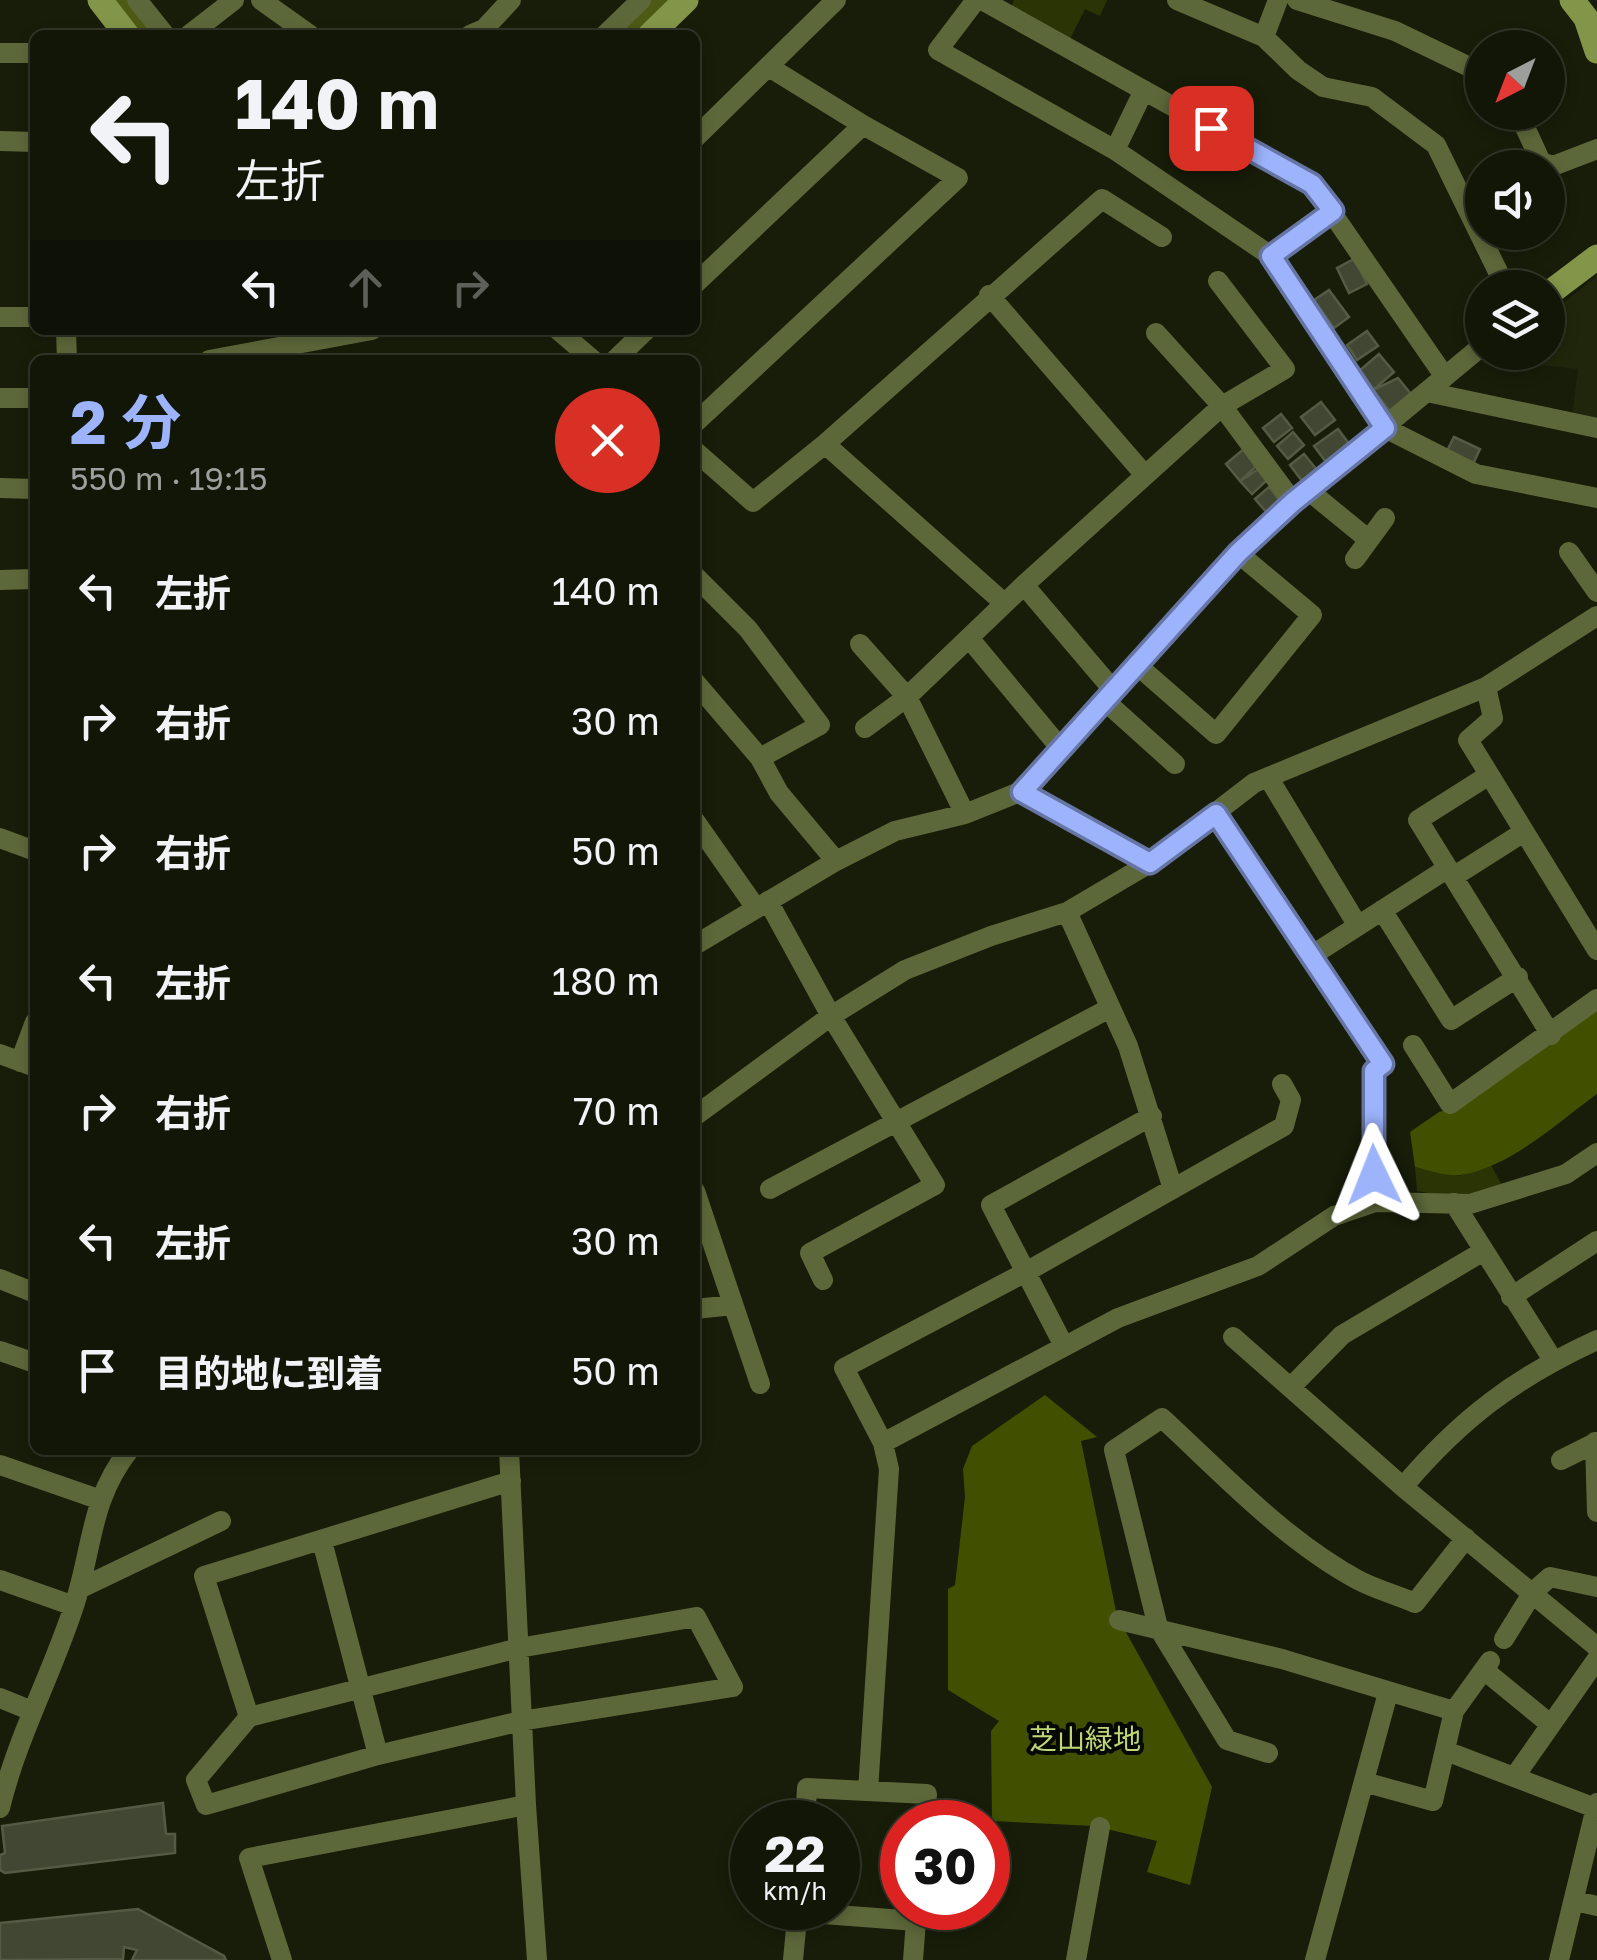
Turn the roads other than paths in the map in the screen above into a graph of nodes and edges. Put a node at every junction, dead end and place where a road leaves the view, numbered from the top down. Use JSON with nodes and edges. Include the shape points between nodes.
{"nodes":[{"id":1,"x":100,"y":0,"type":"edge"},
{"id":2,"x":137,"y":0,"type":"edge"},
{"id":3,"x":234,"y":0,"type":"edge"},
{"id":4,"x":261,"y":0,"type":"edge"},
{"id":5,"x":511,"y":0,"type":"edge"},
{"id":6,"x":640,"y":0,"type":"edge"},
{"id":7,"x":686,"y":0,"type":"edge"},
{"id":8,"x":836,"y":0,"type":"edge"},
{"id":9,"x":979,"y":0,"type":"edge"},
{"id":10,"x":1177,"y":0,"type":"edge"},
{"id":11,"x":1278,"y":0,"type":"edge"},
{"id":12,"x":1297,"y":0,"type":"edge"},
{"id":13,"x":1572,"y":0,"type":"edge"},
{"id":14,"x":123,"y":30,"type":"edge"},
{"id":15,"x":161,"y":30,"type":"edge"},
{"id":16,"x":195,"y":30,"type":"edge"},
{"id":17,"x":303,"y":30,"type":"edge"},
{"id":18,"x":485,"y":30,"type":"edge"},
{"id":19,"x":610,"y":30,"type":"edge"},
{"id":20,"x":655,"y":30,"type":"edge"},
{"id":21,"x":1264,"y":38,"type":"junction"},
{"id":22,"x":1597,"y":50,"type":"edge"},
{"id":23,"x":0,"y":54,"type":"edge"},
{"id":24,"x":30,"y":54,"type":"edge"},
{"id":25,"x":1465,"y":65,"type":"edge"},
{"id":26,"x":770,"y":67,"type":"junction"},
{"id":27,"x":1144,"y":90,"type":"junction"},
{"id":28,"x":863,"y":125,"type":"junction"},
{"id":29,"x":1526,"y":130,"type":"edge"},
{"id":30,"x":700,"y":133,"type":"edge"},
{"id":31,"x":0,"y":141,"type":"edge"},
{"id":32,"x":30,"y":142,"type":"edge"},
{"id":33,"x":1597,"y":149,"type":"edge"},
{"id":34,"x":1115,"y":150,"type":"junction"},
{"id":35,"x":1333,"y":211,"type":"junction"},
{"id":36,"x":1162,"y":236,"type":"dead end"},
{"id":37,"x":1271,"y":256,"type":"junction"},
{"id":38,"x":1597,"y":257,"type":"edge"},
{"id":39,"x":1497,"y":270,"type":"edge"},
{"id":40,"x":700,"y":279,"type":"edge"},
{"id":41,"x":1218,"y":281,"type":"dead end"},
{"id":42,"x":1565,"y":281,"type":"edge"},
{"id":43,"x":990,"y":296,"type":"junction"},
{"id":44,"x":0,"y":316,"type":"edge"},
{"id":45,"x":30,"y":317,"type":"edge"},
{"id":46,"x":1156,"y":334,"type":"dead end"},
{"id":47,"x":329,"y":335,"type":"edge"},
{"id":48,"x":564,"y":335,"type":"edge"},
{"id":49,"x":641,"y":335,"type":"edge"},
{"id":50,"x":233,"y":355,"type":"edge"},
{"id":51,"x":587,"y":355,"type":"edge"},
{"id":52,"x":620,"y":355,"type":"edge"},
{"id":53,"x":1465,"y":361,"type":"edge"},
{"id":54,"x":1445,"y":378,"type":"junction"},
{"id":55,"x":1428,"y":392,"type":"junction"},
{"id":56,"x":0,"y":398,"type":"edge"},
{"id":57,"x":30,"y":398,"type":"edge"},
{"id":58,"x":1222,"y":406,"type":"junction"},
{"id":59,"x":700,"y":418,"type":"edge"},
{"id":60,"x":1385,"y":428,"type":"junction"},
{"id":61,"x":1597,"y":428,"type":"edge"},
{"id":62,"x":825,"y":444,"type":"junction"},
{"id":63,"x":700,"y":455,"type":"edge"},
{"id":64,"x":1144,"y":474,"type":"junction"},
{"id":65,"x":0,"y":488,"type":"edge"},
{"id":66,"x":30,"y":489,"type":"edge"},
{"id":67,"x":1301,"y":496,"type":"junction"},
{"id":68,"x":1597,"y":498,"type":"edge"},
{"id":69,"x":1385,"y":518,"type":"dead end"},
{"id":70,"x":1369,"y":540,"type":"junction"},
{"id":71,"x":1570,"y":552,"type":"dead end"},
{"id":72,"x":1238,"y":553,"type":"junction"},
{"id":73,"x":1354,"y":559,"type":"dead end"},
{"id":74,"x":30,"y":579,"type":"edge"},
{"id":75,"x":0,"y":580,"type":"edge"},
{"id":76,"x":700,"y":581,"type":"edge"},
{"id":77,"x":1024,"y":585,"type":"junction"},
{"id":78,"x":1597,"y":592,"type":"edge"},
{"id":79,"x":1004,"y":603,"type":"junction"},
{"id":80,"x":1597,"y":616,"type":"edge"},
{"id":81,"x":969,"y":638,"type":"junction"},
{"id":82,"x":860,"y":644,"type":"dead end"},
{"id":83,"x":1137,"y":665,"type":"junction"},
{"id":84,"x":700,"y":688,"type":"edge"},
{"id":85,"x":1486,"y":688,"type":"junction"},
{"id":86,"x":907,"y":696,"type":"junction"},
{"id":87,"x":1110,"y":696,"type":"junction"},
{"id":88,"x":865,"y":728,"type":"dead end"},
{"id":89,"x":1062,"y":750,"type":"junction"},
{"id":90,"x":760,"y":758,"type":"junction"},
{"id":91,"x":1175,"y":764,"type":"dead end"},
{"id":92,"x":1489,"y":775,"type":"junction"},
{"id":93,"x":1268,"y":778,"type":"junction"},
{"id":94,"x":1022,"y":792,"type":"junction"},
{"id":95,"x":965,"y":814,"type":"junction"},
{"id":96,"x":1216,"y":814,"type":"junction"},
{"id":97,"x":700,"y":827,"type":"edge"},
{"id":98,"x":1524,"y":832,"type":"junction"},
{"id":99,"x":0,"y":838,"type":"edge"},
{"id":100,"x":30,"y":849,"type":"edge"},
{"id":101,"x":836,"y":860,"type":"junction"},
{"id":102,"x":1150,"y":863,"type":"junction"},
{"id":103,"x":1451,"y":872,"type":"junction"},
{"id":104,"x":762,"y":904,"type":"junction"},
{"id":105,"x":1382,"y":910,"type":"junction"},
{"id":106,"x":1067,"y":912,"type":"junction"},
{"id":107,"x":1358,"y":926,"type":"junction"},
{"id":108,"x":700,"y":942,"type":"edge"},
{"id":109,"x":1597,"y":950,"type":"edge"},
{"id":110,"x":1311,"y":956,"type":"junction"},
{"id":111,"x":1518,"y":978,"type":"junction"},
{"id":112,"x":1597,"y":999,"type":"edge"},
{"id":113,"x":1110,"y":1008,"type":"junction"},
{"id":114,"x":832,"y":1016,"type":"junction"},
{"id":115,"x":30,"y":1033,"type":"edge"},
{"id":116,"x":1551,"y":1035,"type":"junction"},
{"id":117,"x":1412,"y":1046,"type":"dead end"},
{"id":118,"x":18,"y":1061,"type":"edge"},
{"id":119,"x":1282,"y":1084,"type":"dead end"},
{"id":120,"x":700,"y":1112,"type":"edge"},
{"id":121,"x":1152,"y":1116,"type":"junction"},
{"id":122,"x":896,"y":1121,"type":"junction"},
{"id":123,"x":1597,"y":1152,"type":"edge"},
{"id":124,"x":770,"y":1188,"type":"dead end"},
{"id":125,"x":1173,"y":1189,"type":"junction"},
{"id":126,"x":1375,"y":1202,"type":"junction"},
{"id":127,"x":1454,"y":1204,"type":"junction"},
{"id":128,"x":700,"y":1207,"type":"edge"},
{"id":129,"x":1597,"y":1242,"type":"edge"},
{"id":130,"x":1482,"y":1252,"type":"junction"},
{"id":131,"x":1026,"y":1272,"type":"junction"},
{"id":132,"x":0,"y":1279,"type":"edge"},
{"id":133,"x":823,"y":1280,"type":"dead end"},
{"id":134,"x":30,"y":1291,"type":"edge"},
{"id":135,"x":1511,"y":1296,"type":"junction"},
{"id":136,"x":733,"y":1305,"type":"junction"},
{"id":137,"x":700,"y":1308,"type":"edge"},
{"id":138,"x":1233,"y":1337,"type":"dead end"},
{"id":139,"x":1597,"y":1340,"type":"edge"},
{"id":140,"x":1064,"y":1346,"type":"junction"},
{"id":141,"x":0,"y":1351,"type":"edge"},
{"id":142,"x":30,"y":1360,"type":"edge"},
{"id":143,"x":1553,"y":1360,"type":"junction"},
{"id":144,"x":760,"y":1384,"type":"dead end"},
{"id":145,"x":1291,"y":1388,"type":"junction"},
{"id":146,"x":883,"y":1442,"type":"junction"},
{"id":147,"x":1596,"y":1442,"type":"edge"},
{"id":148,"x":125,"y":1455,"type":"edge"},
{"id":149,"x":509,"y":1455,"type":"edge"},
{"id":150,"x":1561,"y":1460,"type":"dead end"},
{"id":151,"x":0,"y":1465,"type":"edge"},
{"id":152,"x":512,"y":1481,"type":"junction"},
{"id":153,"x":1403,"y":1487,"type":"junction"},
{"id":154,"x":98,"y":1499,"type":"junction"},
{"id":155,"x":1597,"y":1512,"type":"edge"},
{"id":156,"x":221,"y":1521,"type":"dead end"},
{"id":157,"x":1466,"y":1538,"type":"junction"},
{"id":158,"x":322,"y":1541,"type":"junction"},
{"id":159,"x":0,"y":1580,"type":"edge"},
{"id":160,"x":1597,"y":1587,"type":"edge"},
{"id":161,"x":1533,"y":1592,"type":"junction"},
{"id":162,"x":76,"y":1597,"type":"junction"},
{"id":163,"x":1119,"y":1620,"type":"dead end"},
{"id":164,"x":1158,"y":1627,"type":"junction"},
{"id":165,"x":1504,"y":1639,"type":"dead end"},
{"id":166,"x":1597,"y":1646,"type":"edge"},
{"id":167,"x":519,"y":1648,"type":"junction"},
{"id":168,"x":1597,"y":1659,"type":"edge"},
{"id":169,"x":361,"y":1689,"type":"junction"},
{"id":170,"x":1388,"y":1693,"type":"junction"},
{"id":171,"x":0,"y":1698,"type":"edge"},
{"id":172,"x":32,"y":1711,"type":"junction"},
{"id":173,"x":1454,"y":1711,"type":"junction"},
{"id":174,"x":250,"y":1717,"type":"junction"},
{"id":175,"x":521,"y":1722,"type":"junction"},
{"id":176,"x":1550,"y":1724,"type":"junction"},
{"id":177,"x":1446,"y":1751,"type":"junction"},
{"id":178,"x":1268,"y":1753,"type":"dead end"},
{"id":179,"x":378,"y":1755,"type":"junction"},
{"id":180,"x":1514,"y":1776,"type":"junction"},
{"id":181,"x":1364,"y":1782,"type":"junction"},
{"id":182,"x":868,"y":1791,"type":"junction"},
{"id":183,"x":2,"y":1794,"type":"edge"},
{"id":184,"x":806,"y":1800,"type":"edge"},
{"id":185,"x":926,"y":1800,"type":"edge"},
{"id":186,"x":526,"y":1805,"type":"junction"},
{"id":187,"x":1596,"y":1805,"type":"edge"},
{"id":188,"x":1100,"y":1827,"type":"dead end"},
{"id":189,"x":1575,"y":1901,"type":"junction"},
{"id":190,"x":1597,"y":1906,"type":"edge"},
{"id":191,"x":795,"y":1930,"type":"edge"},
{"id":192,"x":916,"y":1930,"type":"edge"},
{"id":193,"x":282,"y":1960,"type":"edge"},
{"id":194,"x":537,"y":1960,"type":"edge"},
{"id":195,"x":793,"y":1960,"type":"edge"},
{"id":196,"x":913,"y":1960,"type":"edge"},
{"id":197,"x":1076,"y":1960,"type":"edge"},
{"id":198,"x":1315,"y":1960,"type":"edge"},
{"id":199,"x":1560,"y":1960,"type":"edge"}],
"edges":[{"from":1,"to":14,"type":"street"},
{"from":2,"to":15,"type":"street"},
{"from":3,"to":16,"type":"street"},
{"from":4,"to":17,"type":"street"},
{"from":5,"to":18,"type":"street"},
{"from":6,"to":19,"type":"street"},
{"from":7,"to":20,"type":"street"},
{"from":8,"to":26,"type":"street"},
{"from":9,"to":27,"type":"street"},
{"from":9,"to":34,"type":"street","via":[[938,50]]},
{"from":10,"to":21,"type":"street"},
{"from":11,"to":21,"type":"street"},
{"from":12,"to":25,"type":"street","via":[[1395,31]]},
{"from":13,"to":22,"type":"street"},
{"from":21,"to":39,"type":"street","via":[[1323,87],[1372,97],[1436,145]]},
{"from":23,"to":24,"type":"street"},
{"from":26,"to":28,"type":"street"},
{"from":26,"to":30,"type":"street"},
{"from":27,"to":34,"type":"street"},
{"from":27,"to":35,"type":"street","via":[[1312,184]]},
{"from":28,"to":40,"type":"street"},
{"from":28,"to":59,"type":"street","via":[[958,178]]},
{"from":29,"to":33,"type":"street","via":[[1541,162],[1552,166]]},
{"from":31,"to":32,"type":"street"},
{"from":34,"to":37,"type":"street"},
{"from":35,"to":37,"type":"street"},
{"from":35,"to":54,"type":"street"},
{"from":36,"to":43,"type":"street","via":[[1102,200]]},
{"from":37,"to":60,"type":"street"},
{"from":38,"to":42,"type":"street"},
{"from":41,"to":58,"type":"street","via":[[1285,369]]},
{"from":43,"to":62,"type":"street"},
{"from":43,"to":64,"type":"street"},
{"from":44,"to":45,"type":"street"},
{"from":46,"to":58,"type":"street"},
{"from":47,"to":50,"type":"street"},
{"from":48,"to":51,"type":"street"},
{"from":49,"to":52,"type":"street"},
{"from":53,"to":54,"type":"street"},
{"from":54,"to":55,"type":"street"},
{"from":55,"to":60,"type":"street"},
{"from":55,"to":61,"type":"street"},
{"from":56,"to":57,"type":"street"},
{"from":58,"to":64,"type":"street"},
{"from":58,"to":67,"type":"street"},
{"from":60,"to":67,"type":"street"},
{"from":60,"to":68,"type":"street","via":[[1476,474]]},
{"from":62,"to":63,"type":"street","via":[[753,502]]},
{"from":62,"to":79,"type":"street"},
{"from":64,"to":77,"type":"street"},
{"from":65,"to":66,"type":"street"},
{"from":67,"to":70,"type":"street"},
{"from":67,"to":72,"type":"street"},
{"from":69,"to":70,"type":"street"},
{"from":70,"to":73,"type":"street"},
{"from":71,"to":78,"type":"street"},
{"from":72,"to":83,"type":"street"},
{"from":72,"to":83,"type":"street","via":[[1312,615],[1216,734]]},
{"from":74,"to":75,"type":"street"},
{"from":76,"to":90,"type":"street","via":[[748,629],[820,724]]},
{"from":77,"to":79,"type":"street"},
{"from":77,"to":87,"type":"street"},
{"from":79,"to":81,"type":"street"},
{"from":80,"to":85,"type":"street"},
{"from":81,"to":86,"type":"street"},
{"from":81,"to":89,"type":"street"},
{"from":82,"to":86,"type":"street"},
{"from":83,"to":87,"type":"street"},
{"from":84,"to":90,"type":"street"},
{"from":85,"to":92,"type":"street","via":[[1494,718],[1468,740]]},
{"from":85,"to":93,"type":"street"},
{"from":86,"to":88,"type":"street"},
{"from":86,"to":95,"type":"street"},
{"from":87,"to":89,"type":"street"},
{"from":87,"to":91,"type":"street"},
{"from":89,"to":94,"type":"street"},
{"from":90,"to":101,"type":"street","via":[[779,792]]},
{"from":92,"to":98,"type":"street"},
{"from":92,"to":103,"type":"street","via":[[1418,820]]},
{"from":93,"to":96,"type":"street"},
{"from":93,"to":107,"type":"street"},
{"from":94,"to":95,"type":"street"},
{"from":94,"to":102,"type":"street"},
{"from":95,"to":101,"type":"street","via":[[895,830]]},
{"from":96,"to":102,"type":"street"},
{"from":96,"to":110,"type":"street"},
{"from":97,"to":104,"type":"street"},
{"from":98,"to":103,"type":"street"},
{"from":98,"to":109,"type":"street"},
{"from":99,"to":100,"type":"street"},
{"from":101,"to":104,"type":"street"},
{"from":102,"to":106,"type":"street"},
{"from":103,"to":105,"type":"street"},
{"from":103,"to":111,"type":"street"},
{"from":104,"to":108,"type":"street"},
{"from":104,"to":114,"type":"street"},
{"from":105,"to":107,"type":"street"},
{"from":105,"to":111,"type":"street","via":[[1451,1020]]},
{"from":106,"to":113,"type":"street"},
{"from":106,"to":114,"type":"street","via":[[905,970]]},
{"from":107,"to":110,"type":"street"},
{"from":110,"to":126,"type":"street","via":[[1383,1064],[1374,1071],[1372,1096]]},
{"from":111,"to":116,"type":"street"},
{"from":112,"to":116,"type":"street"},
{"from":113,"to":121,"type":"street"},
{"from":113,"to":122,"type":"street"},
{"from":114,"to":120,"type":"street"},
{"from":114,"to":122,"type":"street"},
{"from":115,"to":118,"type":"street"},
{"from":116,"to":117,"type":"street","via":[[1450,1104]]},
{"from":119,"to":125,"type":"street","via":[[1291,1100],[1284,1126]]},
{"from":121,"to":125,"type":"street"},
{"from":121,"to":131,"type":"street","via":[[991,1205]]},
{"from":122,"to":124,"type":"street"},
{"from":122,"to":133,"type":"street","via":[[935,1185],[810,1253]]},
{"from":123,"to":127,"type":"street","via":[[1566,1174]]},
{"from":125,"to":131,"type":"street"},
{"from":126,"to":127,"type":"street"},
{"from":126,"to":140,"type":"street","via":[[1334,1216],[1258,1266],[1118,1318]]},
{"from":127,"to":130,"type":"street"},
{"from":128,"to":136,"type":"street"},
{"from":129,"to":135,"type":"street"},
{"from":130,"to":135,"type":"street"},
{"from":130,"to":145,"type":"street","via":[[1342,1336]]},
{"from":131,"to":140,"type":"street"},
{"from":131,"to":146,"type":"street","via":[[844,1368]]},
{"from":132,"to":134,"type":"street"},
{"from":135,"to":143,"type":"street"},
{"from":136,"to":137,"type":"street"},
{"from":136,"to":144,"type":"street"},
{"from":138,"to":145,"type":"street"},
{"from":139,"to":143,"type":"street"},
{"from":140,"to":146,"type":"street"},
{"from":141,"to":142,"type":"street"},
{"from":143,"to":153,"type":"street","via":[[1474,1413]]},
{"from":145,"to":153,"type":"street"},
{"from":146,"to":182,"type":"street","via":[[888,1500]]},
{"from":147,"to":150,"type":"street"},
{"from":147,"to":155,"type":"street"},
{"from":148,"to":154,"type":"street"},
{"from":149,"to":152,"type":"street"},
{"from":151,"to":154,"type":"street"},
{"from":152,"to":158,"type":"street"},
{"from":152,"to":167,"type":"street"},
{"from":153,"to":157,"type":"street"},
{"from":154,"to":162,"type":"street"},
{"from":156,"to":162,"type":"street"},
{"from":157,"to":161,"type":"street"},
{"from":157,"to":164,"type":"street","via":[[1415,1603],[1396,1596],[1319,1556],[1162,1418],[1114,1450]]},
{"from":158,"to":169,"type":"street"},
{"from":158,"to":174,"type":"street","via":[[204,1576]]},
{"from":159,"to":162,"type":"street"},
{"from":160,"to":161,"type":"street","via":[[1550,1577]]},
{"from":161,"to":165,"type":"street"},
{"from":161,"to":166,"type":"street"},
{"from":162,"to":172,"type":"street"},
{"from":163,"to":164,"type":"street"},
{"from":164,"to":170,"type":"street"},
{"from":164,"to":178,"type":"street","via":[[1227,1740]]},
{"from":167,"to":169,"type":"street"},
{"from":167,"to":175,"type":"street"},
{"from":167,"to":175,"type":"street","via":[[696,1618],[733,1687]]},
{"from":168,"to":176,"type":"street"},
{"from":169,"to":174,"type":"street"},
{"from":169,"to":179,"type":"street"},
{"from":170,"to":173,"type":"street"},
{"from":170,"to":181,"type":"street"},
{"from":171,"to":172,"type":"street"},
{"from":172,"to":183,"type":"street"},
{"from":173,"to":176,"type":"street","via":[[1487,1666]]},
{"from":173,"to":177,"type":"street"},
{"from":174,"to":179,"type":"street","via":[[196,1780],[206,1805]]},
{"from":175,"to":179,"type":"street"},
{"from":175,"to":186,"type":"street"},
{"from":176,"to":180,"type":"street"},
{"from":177,"to":180,"type":"street"},
{"from":177,"to":181,"type":"street","via":[[1433,1801]]},
{"from":180,"to":187,"type":"street"},
{"from":181,"to":198,"type":"street"},
{"from":182,"to":184,"type":"street","via":[[807,1788]]},
{"from":182,"to":185,"type":"street","via":[[927,1794]]},
{"from":186,"to":193,"type":"street","via":[[249,1858]]},
{"from":186,"to":194,"type":"street"},
{"from":187,"to":189,"type":"street"},
{"from":188,"to":197,"type":"street"},
{"from":189,"to":190,"type":"street"},
{"from":189,"to":199,"type":"street"},
{"from":191,"to":195,"type":"street"},
{"from":192,"to":196,"type":"street"}]}
